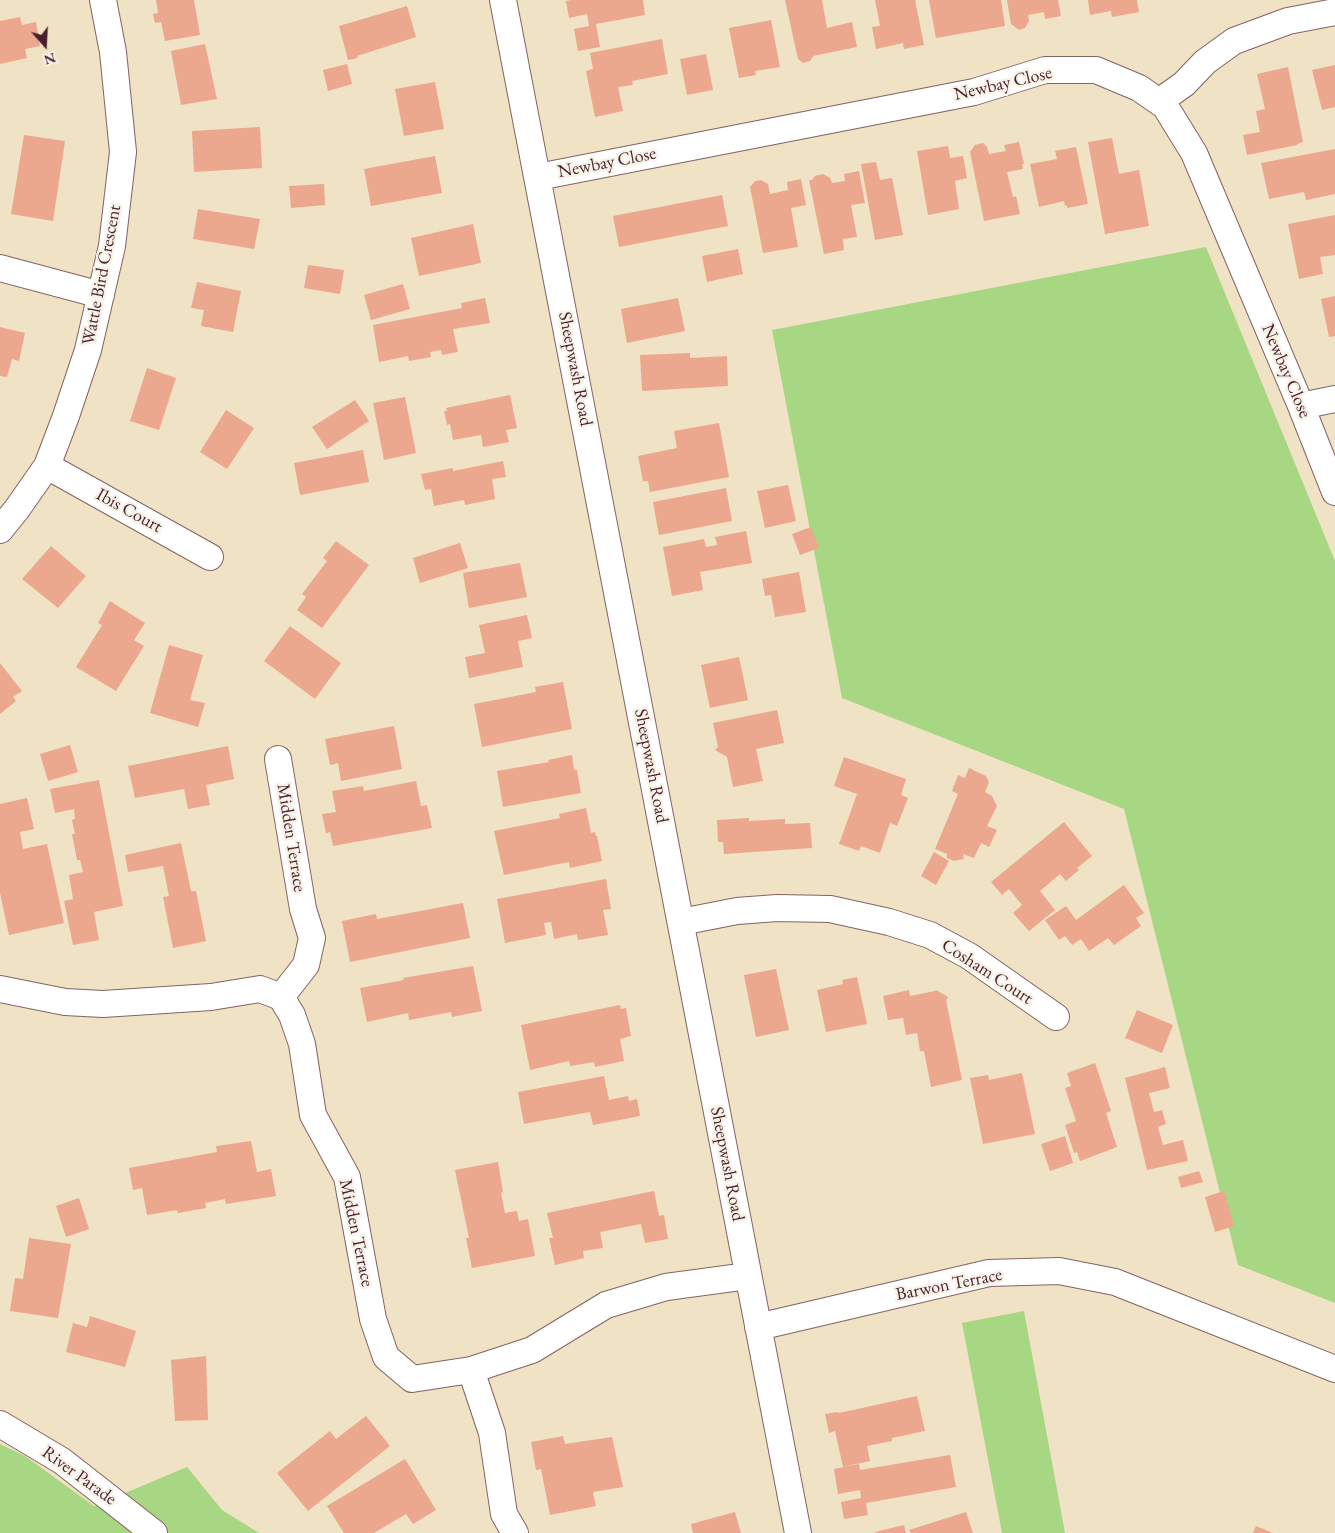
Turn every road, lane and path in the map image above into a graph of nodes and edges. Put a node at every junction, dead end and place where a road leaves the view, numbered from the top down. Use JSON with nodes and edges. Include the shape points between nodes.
{"nodes":[{"id":1,"x":103,"y":0,"type":"edge"},
{"id":2,"x":503,"y":0,"type":"edge"},
{"id":3,"x":1335,"y":12,"type":"edge"},
{"id":4,"x":1165,"y":106,"type":"junction"},
{"id":5,"x":538,"y":176,"type":"junction"},
{"id":6,"x":0,"y":268,"type":"edge"},
{"id":7,"x":101,"y":295,"type":"junction"},
{"id":8,"x":1335,"y":400,"type":"edge"},
{"id":9,"x":1301,"y":406,"type":"junction"},
{"id":10,"x":47,"y":466,"type":"junction"},
{"id":11,"x":1335,"y":492,"type":"edge"},
{"id":12,"x":0,"y":530,"type":"edge"},
{"id":13,"x":210,"y":557,"type":"dead end"},
{"id":14,"x":278,"y":759,"type":"dead end"},
{"id":15,"x":681,"y":922,"type":"junction"},
{"id":16,"x":0,"y":989,"type":"edge"},
{"id":17,"x":280,"y":997,"type":"junction"},
{"id":18,"x":1056,"y":1017,"type":"dead end"},
{"id":19,"x":748,"y":1276,"type":"junction"},
{"id":20,"x":758,"y":1327,"type":"junction"},
{"id":21,"x":1335,"y":1369,"type":"edge"},
{"id":22,"x":471,"y":1370,"type":"junction"},
{"id":23,"x":0,"y":1424,"type":"edge"},
{"id":24,"x":154,"y":1533,"type":"edge"},
{"id":25,"x":515,"y":1533,"type":"edge"},
{"id":26,"x":798,"y":1533,"type":"edge"}],
"edges":[{"from":1,"to":7,"type":"street","name":"Wattle Bird Crescent","via":[[113,52],[123,152],[112,246]]},
{"from":2,"to":5,"type":"street","name":"Sheepwash Road"},
{"from":3,"to":4,"type":"street","via":[[1288,21],[1234,41],[1204,62],[1168,96]]},
{"from":4,"to":5,"type":"street","name":"Newbay Close","via":[[1139,88],[1096,70],[1045,70],[974,92]]},
{"from":4,"to":9,"type":"street","name":"Newbay Close","via":[[1194,153]]},
{"from":5,"to":15,"type":"street","name":"Sheepwash Road"},
{"from":6,"to":7,"type":"street"},
{"from":7,"to":10,"type":"street","name":"Wattle Bird Crescent","via":[[88,350]]},
{"from":8,"to":9,"type":"street"},
{"from":9,"to":11,"type":"street","name":"Newbay Close"},
{"from":10,"to":12,"type":"street","name":"Wattle Bird Crescent"},
{"from":10,"to":13,"type":"street","name":"Ibis Court"},
{"from":14,"to":17,"type":"street","name":"Midden Terrace","via":[[303,909],[312,938],[306,966]]},
{"from":15,"to":18,"type":"street","name":"Cosham Court","via":[[737,911],[777,908],[830,909],[889,922],[930,935],[969,956]]},
{"from":15,"to":19,"type":"street","name":"Sheepwash Road"},
{"from":16,"to":17,"type":"street","via":[[65,1002],[103,1004],[211,997],[260,989]]},
{"from":17,"to":22,"type":"street","name":"Midden Terrace","via":[[292,1015],[302,1044],[313,1115],[347,1177],[373,1319],[386,1357],[412,1379]]},
{"from":19,"to":20,"type":"street","name":"Sheepwash Road"},
{"from":19,"to":22,"type":"street","name":"Midden Terrace","via":[[666,1287],[606,1305],[532,1350]]},
{"from":20,"to":21,"type":"street","name":"Barwon Terrace","via":[[989,1273],[1059,1271],[1115,1282]]},
{"from":20,"to":26,"type":"street","name":"Sheepwash Road"},
{"from":22,"to":25,"type":"street","via":[[492,1433],[504,1514]]},
{"from":23,"to":24,"type":"street","name":"River Parade","via":[[62,1461]]}]}
